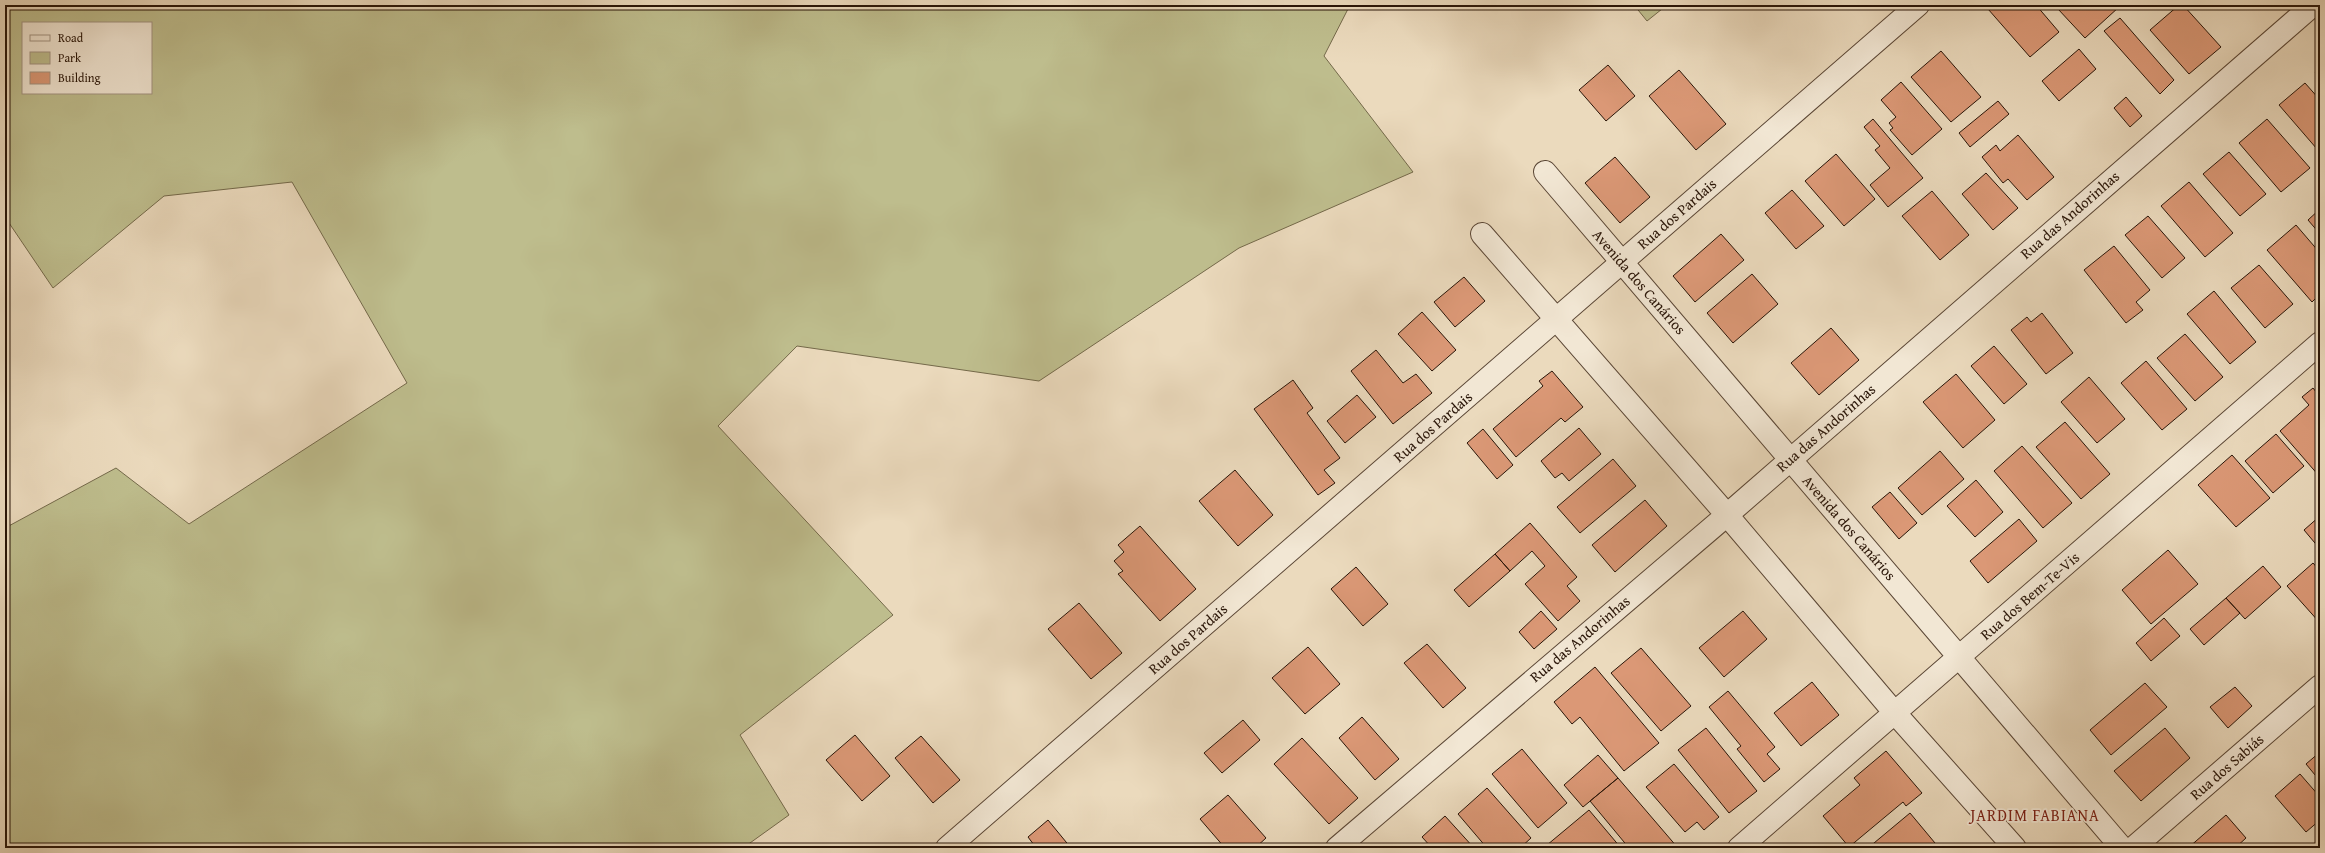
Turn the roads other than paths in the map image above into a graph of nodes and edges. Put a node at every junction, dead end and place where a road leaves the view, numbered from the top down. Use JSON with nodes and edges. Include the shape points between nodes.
{"nodes":[{"id":1,"x":1918,"y":5,"type":"edge"},
{"id":2,"x":2313,"y":5,"type":"edge"},
{"id":3,"x":1545,"y":172,"type":"dead end"},
{"id":4,"x":1482,"y":234,"type":"dead end"},
{"id":5,"x":1622,"y":262,"type":"junction"},
{"id":6,"x":1555,"y":320,"type":"junction"},
{"id":7,"x":2320,"y":343,"type":"edge"},
{"id":8,"x":1790,"y":458,"type":"junction"},
{"id":9,"x":1727,"y":515,"type":"junction"},
{"id":10,"x":1959,"y":657,"type":"junction"},
{"id":11,"x":2320,"y":686,"type":"edge"},
{"id":12,"x":1894,"y":712,"type":"junction"},
{"id":13,"x":947,"y":848,"type":"edge"},
{"id":14,"x":1337,"y":848,"type":"edge"},
{"id":15,"x":1739,"y":848,"type":"edge"},
{"id":16,"x":2015,"y":848,"type":"edge"},
{"id":17,"x":2122,"y":848,"type":"edge"},
{"id":18,"x":2133,"y":848,"type":"edge"}],
"edges":[{"from":1,"to":5,"type":"street","name":"Rua dos Pardais"},
{"from":2,"to":8,"type":"street","name":"Rua das Andorinhas"},
{"from":3,"to":5,"type":"street","name":"Avenida dos Canários"},
{"from":4,"to":6,"type":"street"},
{"from":5,"to":6,"type":"street","name":"Rua dos Pardais"},
{"from":5,"to":8,"type":"street","name":"Avenida dos Canários"},
{"from":6,"to":9,"type":"street"},
{"from":6,"to":13,"type":"street","name":"Rua dos Pardais"},
{"from":7,"to":10,"type":"street","name":"Rua dos Bem-Te-Vis"},
{"from":8,"to":9,"type":"street","name":"Rua das Andorinhas"},
{"from":8,"to":10,"type":"street","name":"Avenida dos Canários"},
{"from":9,"to":12,"type":"street"},
{"from":9,"to":14,"type":"street","name":"Rua das Andorinhas"},
{"from":10,"to":12,"type":"street","name":"Rua dos Bem-Te-Vis"},
{"from":10,"to":17,"type":"street","name":"Avenida dos Canários"},
{"from":11,"to":18,"type":"street","name":"Rua dos Sabiás"},
{"from":12,"to":15,"type":"street","name":"Rua dos Bem-Te-Vis"},
{"from":12,"to":16,"type":"street"}]}
